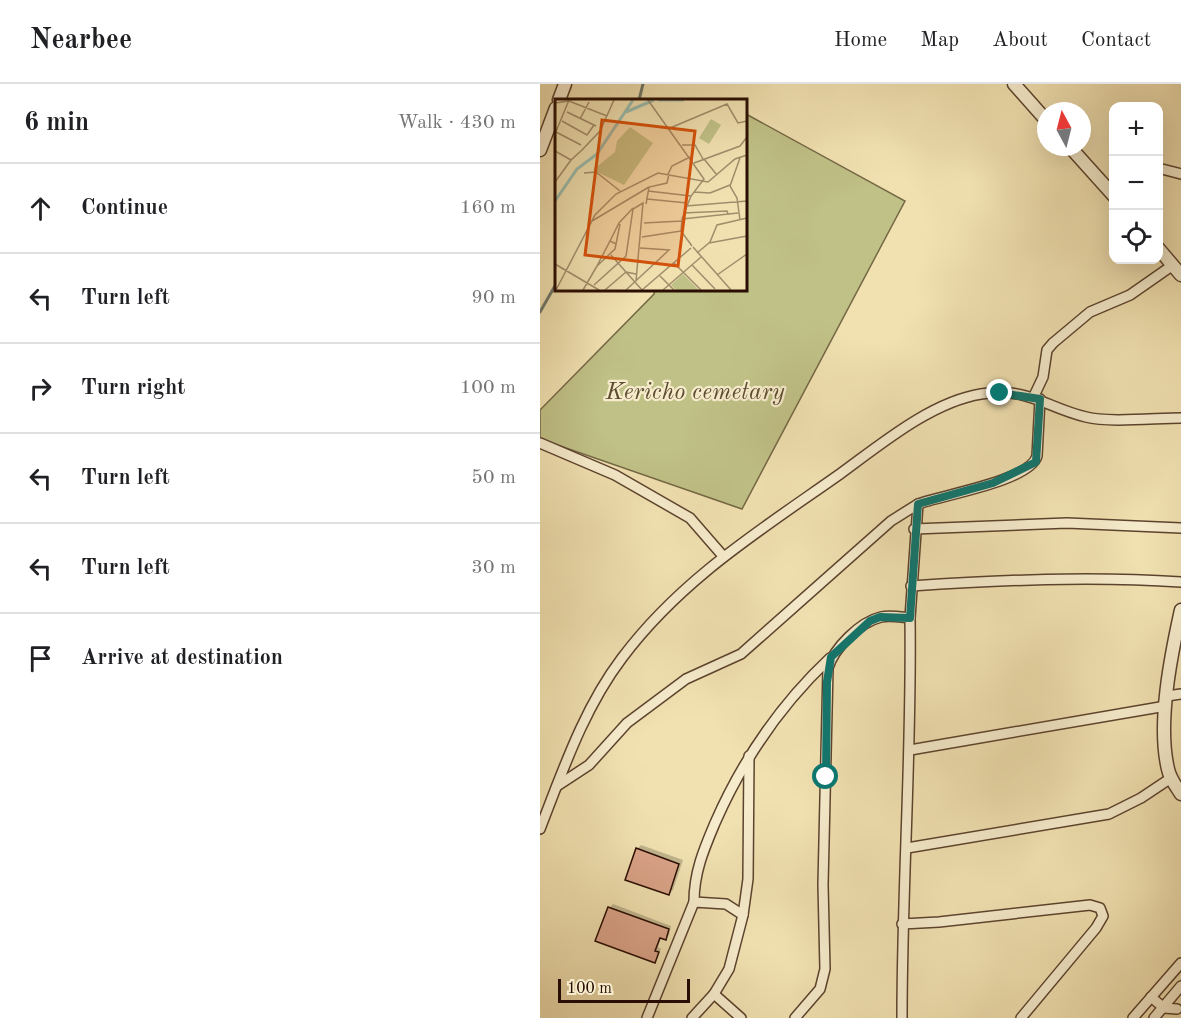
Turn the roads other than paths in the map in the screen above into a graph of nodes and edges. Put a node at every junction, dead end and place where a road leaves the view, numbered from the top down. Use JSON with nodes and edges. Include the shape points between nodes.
{"nodes":[{"id":1,"x":565,"y":84,"type":"edge"},
{"id":2,"x":1014,"y":84,"type":"edge"},
{"id":3,"x":559,"y":99,"type":"edge"},
{"id":4,"x":555,"y":110,"type":"edge"},
{"id":5,"x":1037,"y":110,"type":"edge"},
{"id":6,"x":543,"y":135,"type":"edge"},
{"id":7,"x":540,"y":150,"type":"edge"},
{"id":8,"x":1079,"y":156,"type":"edge"},
{"id":9,"x":1163,"y":169,"type":"edge"},
{"id":10,"x":1181,"y":174,"type":"edge"},
{"id":11,"x":1109,"y":186,"type":"edge"},
{"id":12,"x":1163,"y":254,"type":"edge"},
{"id":13,"x":1177,"y":270,"type":"edge"},
{"id":14,"x":1037,"y":398,"type":"junction"},
{"id":15,"x":1181,"y":418,"type":"edge"},
{"id":16,"x":540,"y":443,"type":"edge"},
{"id":17,"x":918,"y":504,"type":"junction"},
{"id":18,"x":1181,"y":528,"type":"edge"},
{"id":19,"x":914,"y":530,"type":"junction"},
{"id":20,"x":723,"y":556,"type":"junction"},
{"id":21,"x":1181,"y":582,"type":"edge"},
{"id":22,"x":911,"y":586,"type":"junction"},
{"id":23,"x":1181,"y":610,"type":"edge"},
{"id":24,"x":910,"y":618,"type":"junction"},
{"id":25,"x":1176,"y":650,"type":"edge"},
{"id":26,"x":831,"y":657,"type":"junction"},
{"id":27,"x":1181,"y":694,"type":"edge"},
{"id":28,"x":1166,"y":701,"type":"junction"},
{"id":29,"x":910,"y":750,"type":"junction"},
{"id":30,"x":749,"y":755,"type":"junction"},
{"id":31,"x":1171,"y":778,"type":"junction"},
{"id":32,"x":557,"y":786,"type":"junction"},
{"id":33,"x":1181,"y":794,"type":"edge"},
{"id":34,"x":540,"y":829,"type":"edge"},
{"id":35,"x":907,"y":848,"type":"junction"},
{"id":36,"x":694,"y":902,"type":"junction"},
{"id":37,"x":743,"y":915,"type":"junction"},
{"id":38,"x":902,"y":924,"type":"junction"},
{"id":39,"x":1181,"y":963,"type":"edge"},
{"id":40,"x":1161,"y":985,"type":"junction"},
{"id":41,"x":1181,"y":986,"type":"edge"},
{"id":42,"x":714,"y":994,"type":"junction"},
{"id":43,"x":1173,"y":996,"type":"junction"},
{"id":44,"x":1151,"y":997,"type":"junction"},
{"id":45,"x":1164,"y":1008,"type":"junction"},
{"id":46,"x":1179,"y":1011,"type":"edge"},
{"id":47,"x":647,"y":1018,"type":"edge"},
{"id":48,"x":692,"y":1018,"type":"edge"},
{"id":49,"x":741,"y":1018,"type":"edge"},
{"id":50,"x":795,"y":1018,"type":"edge"},
{"id":51,"x":902,"y":1018,"type":"edge"},
{"id":52,"x":1021,"y":1018,"type":"edge"},
{"id":53,"x":1133,"y":1018,"type":"edge"},
{"id":54,"x":1154,"y":1018,"type":"edge"}],
"edges":[{"from":1,"to":3,"type":"street"},
{"from":2,"to":5,"type":"street"},
{"from":4,"to":6,"type":"street"},
{"from":6,"to":7,"type":"street"},
{"from":8,"to":11,"type":"street"},
{"from":9,"to":10,"type":"street"},
{"from":12,"to":13,"type":"street"},
{"from":13,"to":14,"type":"street","via":[[1090,312],[1053,343],[1047,350]]},
{"from":14,"to":15,"type":"street","via":[[1087,418]]},
{"from":14,"to":17,"type":"street","via":[[1034,464],[993,483]]},
{"from":14,"to":20,"type":"street","via":[[983,394],[949,403],[887,440]]},
{"from":16,"to":20,"type":"street","via":[[615,475],[690,518]]},
{"from":17,"to":19,"type":"street"},
{"from":17,"to":32,"type":"street","via":[[884,528],[741,654],[686,679],[627,723],[589,765]]},
{"from":18,"to":19,"type":"street","via":[[1067,523]]},
{"from":19,"to":22,"type":"street"},
{"from":20,"to":32,"type":"street","via":[[681,594],[622,658],[589,711]]},
{"from":21,"to":22,"type":"street","via":[[1108,577]]},
{"from":22,"to":24,"type":"street"},
{"from":23,"to":25,"type":"street"},
{"from":24,"to":26,"type":"street","via":[[880,617],[870,621]]},
{"from":24,"to":29,"type":"street"},
{"from":25,"to":28,"type":"street"},
{"from":26,"to":30,"type":"street","via":[[782,708]]},
{"from":26,"to":50,"type":"street","via":[[827,682],[823,885],[825,969],[820,989]]},
{"from":27,"to":28,"type":"street"},
{"from":28,"to":29,"type":"street"},
{"from":28,"to":31,"type":"street","via":[[1166,755]]},
{"from":29,"to":35,"type":"street"},
{"from":30,"to":36,"type":"street","via":[[700,857]]},
{"from":30,"to":37,"type":"street","via":[[748,879]]},
{"from":31,"to":33,"type":"street"},
{"from":31,"to":35,"type":"street","via":[[1109,814]]},
{"from":32,"to":34,"type":"street"},
{"from":35,"to":38,"type":"street"},
{"from":36,"to":37,"type":"street","via":[[726,904]]},
{"from":36,"to":47,"type":"street"},
{"from":37,"to":42,"type":"street","via":[[735,955]]},
{"from":38,"to":51,"type":"street"},
{"from":38,"to":52,"type":"street","via":[[1090,904],[1100,908],[1103,916],[1096,928]]},
{"from":39,"to":40,"type":"street"},
{"from":40,"to":43,"type":"street"},
{"from":40,"to":44,"type":"street"},
{"from":41,"to":43,"type":"street"},
{"from":42,"to":48,"type":"street"},
{"from":42,"to":49,"type":"street"},
{"from":43,"to":45,"type":"street"},
{"from":43,"to":46,"type":"street"},
{"from":44,"to":45,"type":"street"},
{"from":44,"to":53,"type":"street"},
{"from":45,"to":46,"type":"street"},
{"from":45,"to":54,"type":"street"}]}
